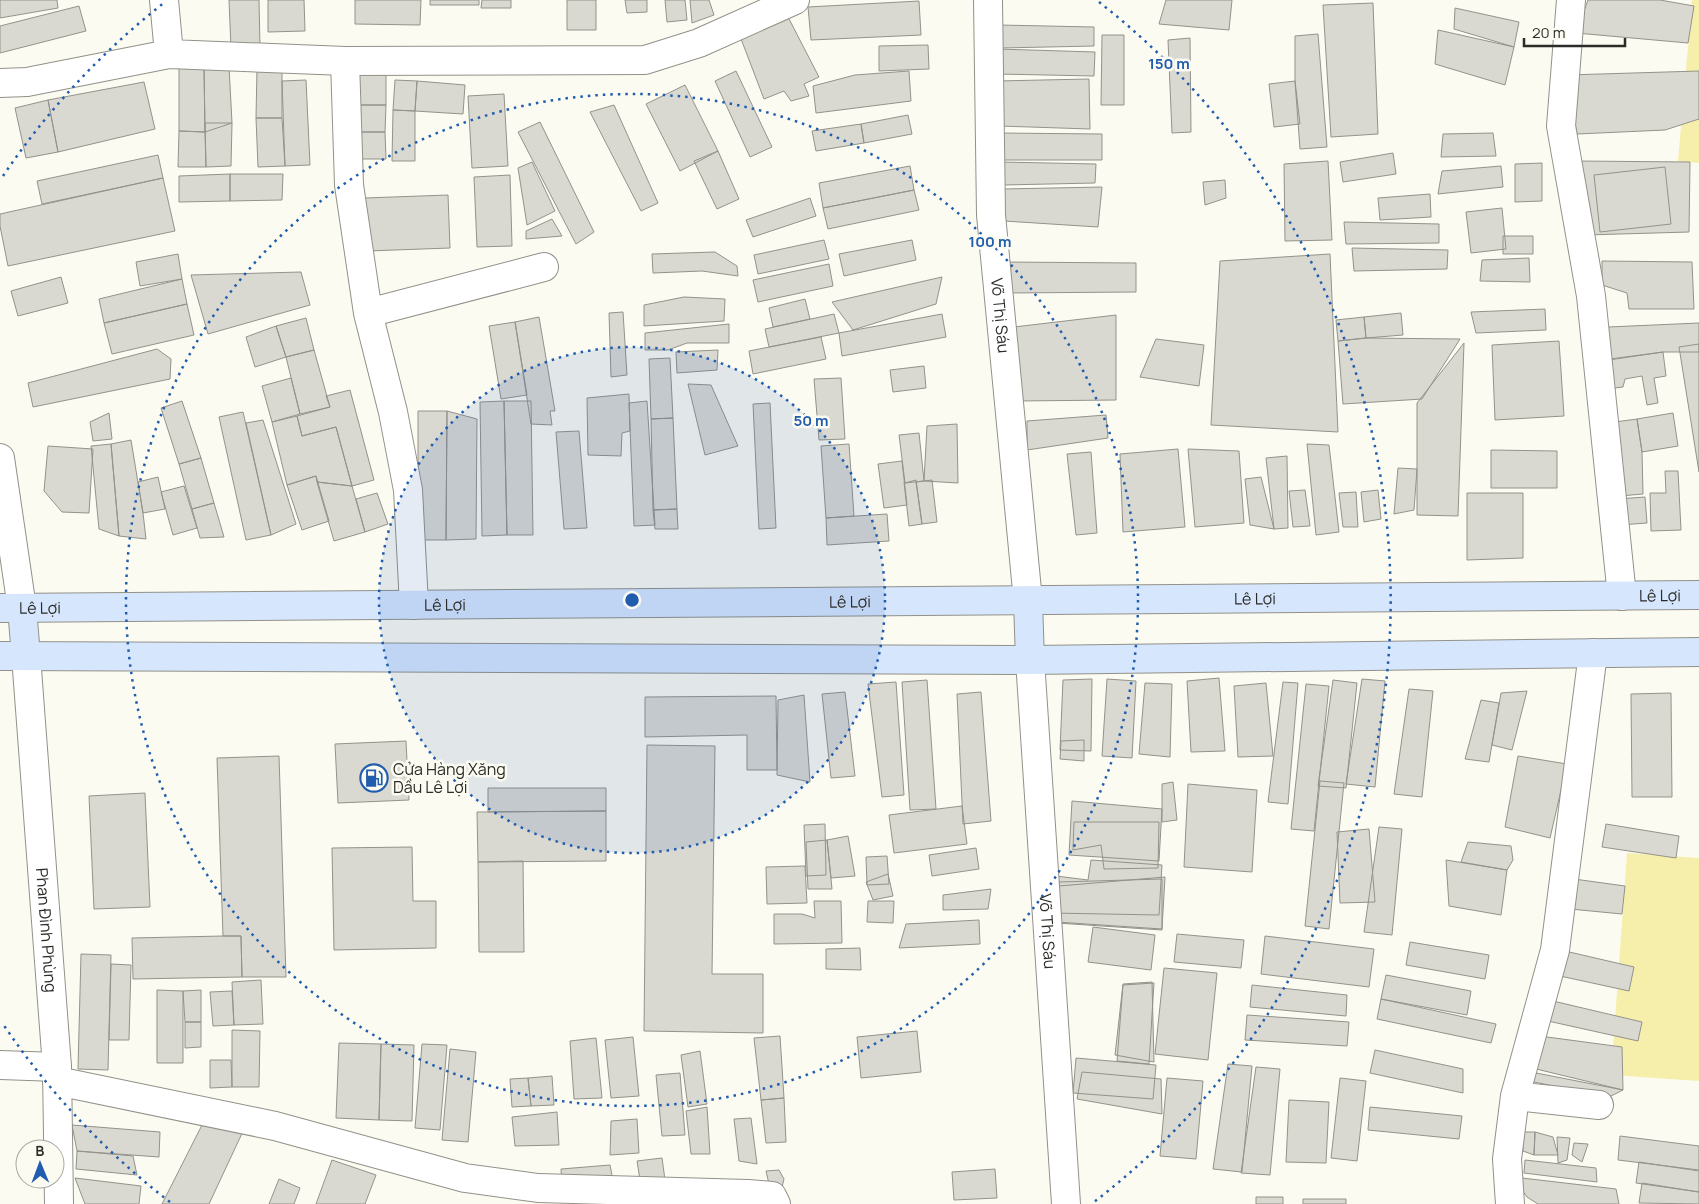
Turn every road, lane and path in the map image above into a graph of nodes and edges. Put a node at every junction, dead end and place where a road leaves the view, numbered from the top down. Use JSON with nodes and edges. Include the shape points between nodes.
{"nodes":[{"id":1,"x":164,"y":0,"type":"edge"},
{"id":2,"x":795,"y":0,"type":"edge"},
{"id":3,"x":988,"y":0,"type":"edge"},
{"id":4,"x":1571,"y":0,"type":"edge"},
{"id":5,"x":169,"y":54,"type":"junction"},
{"id":6,"x":345,"y":61,"type":"junction"},
{"id":7,"x":0,"y":83,"type":"edge"},
{"id":8,"x":544,"y":267,"type":"dead end"},
{"id":9,"x":368,"y":313,"type":"junction"},
{"id":10,"x":0,"y":458,"type":"edge"},
{"id":11,"x":1699,"y":595,"type":"edge"},
{"id":12,"x":1622,"y":596,"type":"junction"},
{"id":13,"x":1028,"y":601,"type":"junction"},
{"id":14,"x":414,"y":605,"type":"junction"},
{"id":15,"x":11,"y":608,"type":"edge"},
{"id":16,"x":1699,"y":652,"type":"edge"},
{"id":17,"x":1593,"y":654,"type":"junction"},
{"id":18,"x":13,"y":656,"type":"edge"},
{"id":19,"x":1030,"y":660,"type":"junction"},
{"id":20,"x":0,"y":1064,"type":"edge"},
{"id":21,"x":57,"y":1074,"type":"junction"},
{"id":22,"x":1515,"y":1096,"type":"junction"},
{"id":23,"x":1599,"y":1105,"type":"dead end"},
{"id":24,"x":59,"y":1204,"type":"edge"},
{"id":25,"x":776,"y":1204,"type":"edge"},
{"id":26,"x":1066,"y":1204,"type":"edge"},
{"id":27,"x":1510,"y":1204,"type":"edge"}],
"edges":[{"from":1,"to":5,"type":"street"},
{"from":2,"to":6,"type":"street","via":[[699,43],[645,60]]},
{"from":3,"to":13,"type":"street","name":"Võ Thị Sáu","via":[[991,215]]},
{"from":4,"to":12,"type":"street","via":[[1561,126],[1591,296]]},
{"from":5,"to":6,"type":"street"},
{"from":5,"to":7,"type":"street","via":[[27,82]]},
{"from":6,"to":9,"type":"street","via":[[348,185]]},
{"from":8,"to":9,"type":"street"},
{"from":9,"to":14,"type":"street","via":[[393,412],[408,490]]},
{"from":10,"to":15,"type":"street"},
{"from":11,"to":12,"type":"main road","name":"Lê Lợi"},
{"from":12,"to":13,"type":"main road","name":"Lê Lợi"},
{"from":13,"to":14,"type":"main road","name":"Lê Lợi"},
{"from":13,"to":19,"type":"main road"},
{"from":14,"to":15,"type":"main road","name":"Lê Lợi"},
{"from":15,"to":18,"type":"main road"},
{"from":16,"to":17,"type":"main road"},
{"from":17,"to":19,"type":"main road"},
{"from":17,"to":22,"type":"street","via":[[1555,950]]},
{"from":18,"to":19,"type":"main road"},
{"from":18,"to":21,"type":"street","name":"Phan Đình Phùng"},
{"from":19,"to":26,"type":"street","name":"Võ Thị Sáu"},
{"from":20,"to":21,"type":"street"},
{"from":21,"to":24,"type":"street","name":"Phan Đình Phùng"},
{"from":21,"to":25,"type":"street","via":[[275,1126],[465,1178],[538,1188],[772,1196]]},
{"from":22,"to":23,"type":"street"},
{"from":22,"to":27,"type":"street","via":[[1507,1159]]}]}
